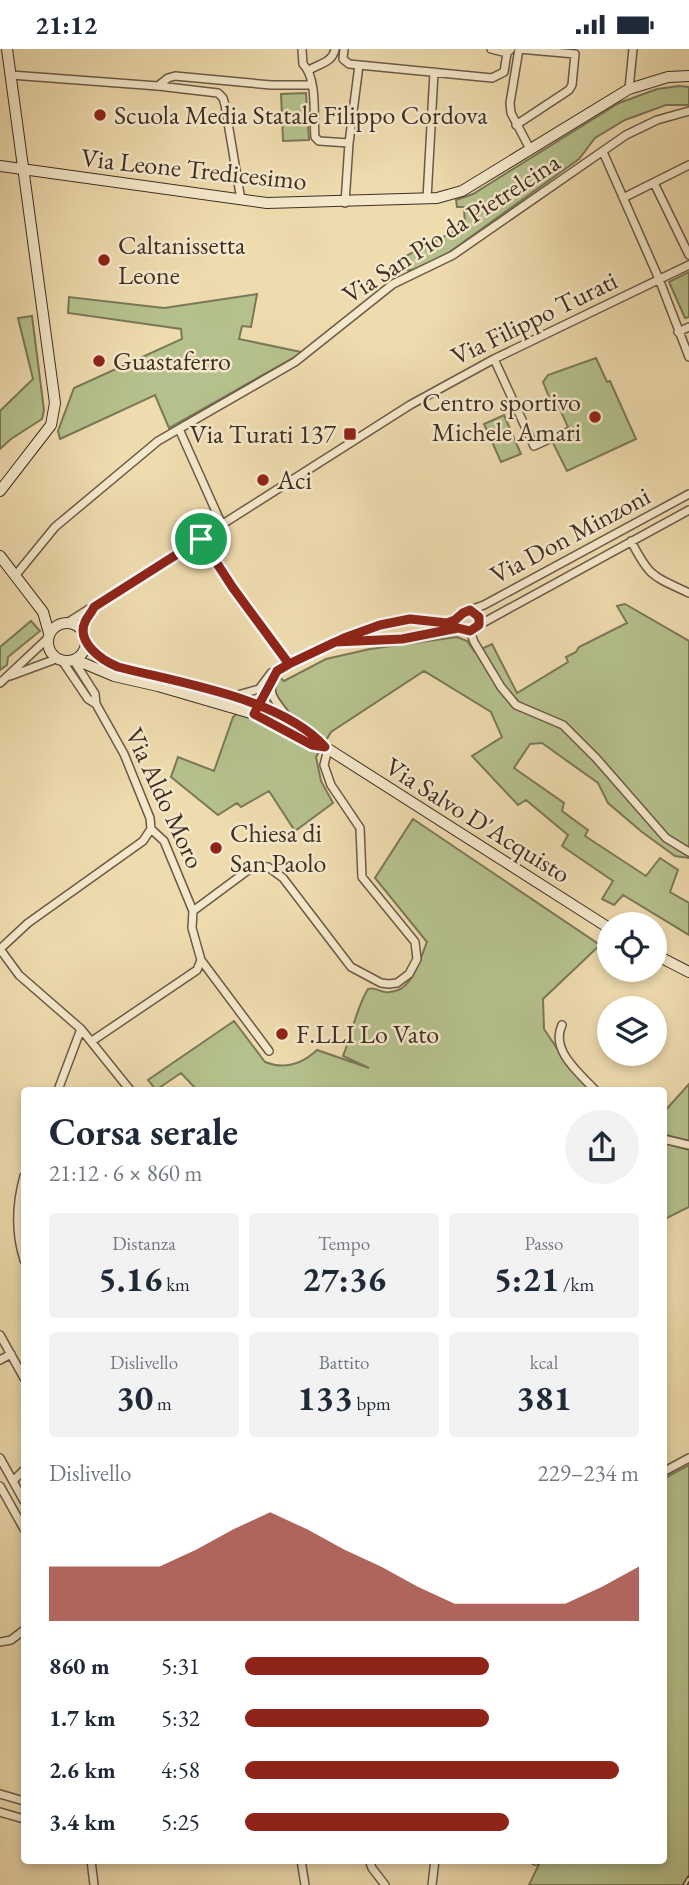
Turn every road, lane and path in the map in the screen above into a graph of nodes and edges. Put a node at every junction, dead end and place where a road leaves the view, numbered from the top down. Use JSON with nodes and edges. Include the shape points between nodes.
{"nodes":[{"id":1,"x":7,"y":49,"type":"edge"},
{"id":2,"x":302,"y":49,"type":"edge"},
{"id":3,"x":344,"y":49,"type":"edge"},
{"id":4,"x":491,"y":49,"type":"edge"},
{"id":5,"x":519,"y":49,"type":"edge"},
{"id":6,"x":633,"y":49,"type":"edge"},
{"id":7,"x":509,"y":51,"type":"edge"},
{"id":8,"x":335,"y":52,"type":"edge"},
{"id":9,"x":359,"y":65,"type":"junction"},
{"id":10,"x":309,"y":70,"type":"junction"},
{"id":11,"x":434,"y":72,"type":"junction"},
{"id":12,"x":11,"y":75,"type":"junction"},
{"id":13,"x":689,"y":76,"type":"edge"},
{"id":14,"x":312,"y":85,"type":"junction"},
{"id":15,"x":158,"y":86,"type":"junction"},
{"id":16,"x":629,"y":89,"type":"junction"},
{"id":17,"x":689,"y":111,"type":"edge"},
{"id":18,"x":516,"y":124,"type":"junction"},
{"id":19,"x":349,"y":143,"type":"junction"},
{"id":20,"x":530,"y":149,"type":"junction"},
{"id":21,"x":603,"y":152,"type":"junction"},
{"id":22,"x":689,"y":165,"type":"edge"},
{"id":23,"x":0,"y":166,"type":"edge"},
{"id":24,"x":23,"y":169,"type":"junction"},
{"id":25,"x":654,"y":183,"type":"junction"},
{"id":26,"x":623,"y":198,"type":"junction"},
{"id":27,"x":427,"y":199,"type":"junction"},
{"id":28,"x":241,"y":201,"type":"junction"},
{"id":29,"x":345,"y":203,"type":"junction"},
{"id":30,"x":689,"y":255,"type":"edge"},
{"id":31,"x":689,"y":265,"type":"edge"},
{"id":32,"x":659,"y":279,"type":"junction"},
{"id":33,"x":689,"y":327,"type":"edge"},
{"id":34,"x":678,"y":332,"type":"junction"},
{"id":35,"x":687,"y":348,"type":"edge"},
{"id":36,"x":689,"y":357,"type":"edge"},
{"id":37,"x":494,"y":359,"type":"junction"},
{"id":38,"x":179,"y":429,"type":"junction"},
{"id":39,"x":560,"y":434,"type":"dead end"},
{"id":40,"x":0,"y":491,"type":"edge"},
{"id":41,"x":689,"y":494,"type":"edge"},
{"id":42,"x":689,"y":510,"type":"edge"},
{"id":43,"x":222,"y":525,"type":"junction"},
{"id":44,"x":201,"y":539,"type":"junction"},
{"id":45,"x":631,"y":541,"type":"junction"},
{"id":46,"x":0,"y":556,"type":"edge"},
{"id":47,"x":15,"y":576,"type":"junction"},
{"id":48,"x":689,"y":593,"type":"edge"},
{"id":49,"x":94,"y":607,"type":"junction"},
{"id":50,"x":470,"y":610,"type":"junction"},
{"id":51,"x":43,"y":613,"type":"junction"},
{"id":52,"x":460,"y":617,"type":"junction"},
{"id":53,"x":65,"y":623,"type":"junction"},
{"id":54,"x":479,"y":625,"type":"junction"},
{"id":55,"x":467,"y":630,"type":"junction"},
{"id":56,"x":83,"y":631,"type":"junction"},
{"id":57,"x":48,"y":636,"type":"junction"},
{"id":58,"x":335,"y":642,"type":"junction"},
{"id":59,"x":86,"y":643,"type":"junction"},
{"id":60,"x":67,"y":660,"type":"junction"},
{"id":61,"x":289,"y":664,"type":"junction"},
{"id":62,"x":277,"y":671,"type":"junction"},
{"id":63,"x":9,"y":676,"type":"junction"},
{"id":64,"x":0,"y":684,"type":"edge"},
{"id":65,"x":270,"y":687,"type":"junction"},
{"id":66,"x":259,"y":689,"type":"junction"},
{"id":67,"x":232,"y":697,"type":"junction"},
{"id":68,"x":256,"y":709,"type":"junction"},
{"id":69,"x":289,"y":719,"type":"junction"},
{"id":70,"x":327,"y":748,"type":"junction"},
{"id":71,"x":152,"y":829,"type":"junction"},
{"id":72,"x":689,"y":852,"type":"edge"},
{"id":73,"x":193,"y":911,"type":"junction"},
{"id":74,"x":597,"y":919,"type":"edge"},
{"id":75,"x":0,"y":949,"type":"edge"},
{"id":76,"x":201,"y":960,"type":"junction"},
{"id":77,"x":667,"y":961,"type":"edge"},
{"id":78,"x":689,"y":972,"type":"edge"},
{"id":79,"x":562,"y":1025,"type":"dead end"},
{"id":80,"x":81,"y":1029,"type":"junction"},
{"id":81,"x":92,"y":1041,"type":"junction"},
{"id":82,"x":269,"y":1051,"type":"dead end"},
{"id":83,"x":59,"y":1087,"type":"edge"},
{"id":84,"x":128,"y":1087,"type":"edge"},
{"id":85,"x":592,"y":1087,"type":"edge"},
{"id":86,"x":667,"y":1140,"type":"edge"},
{"id":87,"x":689,"y":1145,"type":"edge"},
{"id":88,"x":21,"y":1191,"type":"edge"},
{"id":89,"x":21,"y":1245,"type":"edge"},
{"id":90,"x":0,"y":1335,"type":"edge"},
{"id":91,"x":11,"y":1354,"type":"junction"},
{"id":92,"x":0,"y":1360,"type":"edge"},
{"id":93,"x":21,"y":1372,"type":"edge"},
{"id":94,"x":689,"y":1458,"type":"edge"},
{"id":95,"x":0,"y":1460,"type":"edge"},
{"id":96,"x":667,"y":1470,"type":"edge"},
{"id":97,"x":21,"y":1474,"type":"edge"},
{"id":98,"x":13,"y":1481,"type":"junction"},
{"id":99,"x":0,"y":1486,"type":"edge"},
{"id":100,"x":18,"y":1490,"type":"junction"},
{"id":101,"x":21,"y":1496,"type":"edge"},
{"id":102,"x":6,"y":1497,"type":"junction"},
{"id":103,"x":21,"y":1524,"type":"edge"},
{"id":104,"x":21,"y":1632,"type":"edge"},
{"id":105,"x":0,"y":1642,"type":"edge"},
{"id":106,"x":0,"y":1794,"type":"edge"},
{"id":107,"x":21,"y":1800,"type":"edge"},
{"id":108,"x":0,"y":1812,"type":"edge"},
{"id":109,"x":21,"y":1818,"type":"edge"},
{"id":110,"x":91,"y":1864,"type":"edge"},
{"id":111,"x":302,"y":1864,"type":"edge"},
{"id":112,"x":370,"y":1864,"type":"edge"},
{"id":113,"x":435,"y":1864,"type":"edge"},
{"id":114,"x":94,"y":1885,"type":"edge"},
{"id":115,"x":305,"y":1885,"type":"edge"},
{"id":116,"x":385,"y":1885,"type":"edge"},
{"id":117,"x":432,"y":1885,"type":"edge"}],
"edges":[{"from":1,"to":12,"type":"street"},
{"from":2,"to":10,"type":"street","via":[[303,64]]},
{"from":3,"to":9,"type":"street","via":[[343,58]]},
{"from":4,"to":7,"type":"street"},
{"from":5,"to":18,"type":"street","via":[[510,103]]},
{"from":5,"to":18,"type":"street","via":[[575,54],[569,90]]},
{"from":6,"to":16,"type":"street"},
{"from":7,"to":11,"type":"street","via":[[504,72],[492,78]]},
{"from":8,"to":10,"type":"street","via":[[329,61]]},
{"from":9,"to":11,"type":"street"},
{"from":9,"to":19,"type":"street"},
{"from":10,"to":14,"type":"street"},
{"from":11,"to":27,"type":"street"},
{"from":12,"to":15,"type":"street"},
{"from":12,"to":24,"type":"street"},
{"from":13,"to":16,"type":"street","name":"Via Leone Tredicesimo"},
{"from":14,"to":15,"type":"street","via":[[175,76]]},
{"from":14,"to":19,"type":"street","via":[[314,137]]},
{"from":15,"to":28,"type":"street","via":[[214,91],[223,98]]},
{"from":16,"to":20,"type":"street","name":"Via Leone Tredicesimo"},
{"from":17,"to":21,"type":"street","name":"Via San Pio da Pietrelcina","via":[[657,120]]},
{"from":18,"to":20,"type":"street"},
{"from":19,"to":29,"type":"street"},
{"from":20,"to":27,"type":"street","name":"Via Leone Tredicesimo","via":[[462,191]]},
{"from":21,"to":26,"type":"street"},
{"from":21,"to":38,"type":"street","name":"Via San Pio da Pietrelcina","via":[[453,255],[393,284],[295,362]]},
{"from":22,"to":25,"type":"street"},
{"from":23,"to":24,"type":"street","name":"Via Leone Tredicesimo"},
{"from":24,"to":28,"type":"street","name":"Via Leone Tredicesimo"},
{"from":24,"to":40,"type":"street","via":[[55,403],[51,425]]},
{"from":25,"to":26,"type":"street"},
{"from":25,"to":30,"type":"street"},
{"from":26,"to":32,"type":"street"},
{"from":27,"to":29,"type":"street","name":"Via Leone Tredicesimo"},
{"from":28,"to":29,"type":"street","name":"Via Leone Tredicesimo"},
{"from":31,"to":32,"type":"street","name":"Via Filippo Turati"},
{"from":32,"to":34,"type":"street"},
{"from":32,"to":37,"type":"street","name":"Via Filippo Turati"},
{"from":33,"to":34,"type":"street"},
{"from":34,"to":35,"type":"street"},
{"from":35,"to":36,"type":"street"},
{"from":37,"to":39,"type":"street","via":[[534,446]]},
{"from":37,"to":43,"type":"street","name":"Via Filippo Turati","via":[[410,405]]},
{"from":38,"to":43,"type":"street"},
{"from":38,"to":47,"type":"street","name":"Via San Pio da Pietrelcina","via":[[148,449],[55,527]]},
{"from":41,"to":50,"type":"street","name":"Via Don Minzoni"},
{"from":42,"to":45,"type":"street","name":"Via Don Minzoni"},
{"from":43,"to":44,"type":"street","name":"Via Filippo Turati"},
{"from":44,"to":49,"type":"street","name":"Via Filippo Turati"},
{"from":44,"to":61,"type":"street"},
{"from":45,"to":48,"type":"street","via":[[654,577]]},
{"from":45,"to":54,"type":"street","name":"Via Don Minzoni"},
{"from":46,"to":47,"type":"street"},
{"from":47,"to":51,"type":"street"},
{"from":49,"to":53,"type":"street","name":"Via Filippo Turati"},
{"from":49,"to":56,"type":"street"},
{"from":50,"to":52,"type":"street","name":"Via Don Minzoni"},
{"from":50,"to":54,"type":"street","name":"Via Don Minzoni","via":[[479,617]]},
{"from":51,"to":53,"type":"street"},
{"from":51,"to":57,"type":"street"},
{"from":52,"to":55,"type":"street"},
{"from":52,"to":58,"type":"street","name":"Via Don Minzoni","via":[[447,623],[410,619]]},
{"from":53,"to":56,"type":"street"},
{"from":53,"to":57,"type":"street"},
{"from":54,"to":55,"type":"street","name":"Via Don Minzoni"},
{"from":55,"to":58,"type":"street","name":"Via Don Minzoni"},
{"from":55,"to":72,"type":"street","via":[[500,687],[516,705],[564,725],[666,838]]},
{"from":56,"to":59,"type":"street"},
{"from":57,"to":60,"type":"street","via":[[49,650]]},
{"from":57,"to":63,"type":"street"},
{"from":58,"to":61,"type":"street","name":"Via Don Minzoni"},
{"from":59,"to":60,"type":"street","via":[[83,653]]},
{"from":59,"to":67,"type":"street","name":"Via Salvo D'Acquisto","via":[[118,667]]},
{"from":60,"to":63,"type":"street"},
{"from":60,"to":68,"type":"street","name":"Via Salvo D'Acquisto","via":[[114,676]]},
{"from":60,"to":71,"type":"street","name":"Via Aldo Moro","via":[[124,754]]},
{"from":61,"to":62,"type":"street","name":"Via Don Minzoni"},
{"from":62,"to":65,"type":"street"},
{"from":62,"to":66,"type":"street","name":"Via Don Minzoni","via":[[265,678]]},
{"from":63,"to":64,"type":"street"},
{"from":65,"to":68,"type":"street"},
{"from":65,"to":69,"type":"street"},
{"from":66,"to":67,"type":"street"},
{"from":66,"to":68,"type":"street"},
{"from":67,"to":68,"type":"street","name":"Via Salvo D'Acquisto"},
{"from":68,"to":69,"type":"street","name":"Via Salvo D'Acquisto"},
{"from":68,"to":70,"type":"street","name":"Via Salvo D'Acquisto","via":[[312,745]]},
{"from":69,"to":70,"type":"street","name":"Via Salvo D'Acquisto"},
{"from":70,"to":73,"type":"street","name":"Via Aldo Moro","via":[[324,765],[331,785],[360,828],[362,877],[415,941],[417,959],[409,974],[389,984],[351,968],[284,878],[268,867],[247,871]]},
{"from":70,"to":74,"type":"street","name":"Via Salvo D'Acquisto"},
{"from":71,"to":73,"type":"street","name":"Via Aldo Moro","via":[[164,841]]},
{"from":71,"to":75,"type":"street","via":[[143,841],[28,923]]},
{"from":73,"to":76,"type":"street","name":"Via Aldo Moro","via":[[192,928]]},
{"from":75,"to":80,"type":"street","via":[[19,975]]},
{"from":76,"to":81,"type":"street","via":[[197,970]]},
{"from":76,"to":82,"type":"street","name":"Via Aldo Moro"},
{"from":77,"to":78,"type":"street"},
{"from":79,"to":85,"type":"street","via":[[562,1051]]},
{"from":80,"to":81,"type":"street"},
{"from":80,"to":83,"type":"street"},
{"from":81,"to":84,"type":"street"},
{"from":86,"to":87,"type":"street"},
{"from":88,"to":89,"type":"street","via":[[17,1224]]},
{"from":90,"to":91,"type":"street"},
{"from":91,"to":92,"type":"street"},
{"from":91,"to":93,"type":"street"},
{"from":94,"to":96,"type":"street"},
{"from":95,"to":98,"type":"street"},
{"from":97,"to":98,"type":"street"},
{"from":98,"to":100,"type":"street"},
{"from":99,"to":102,"type":"street"},
{"from":100,"to":101,"type":"street"},
{"from":100,"to":102,"type":"street"},
{"from":102,"to":103,"type":"street"},
{"from":104,"to":105,"type":"street"},
{"from":106,"to":107,"type":"street"},
{"from":108,"to":109,"type":"street"},
{"from":110,"to":114,"type":"street"},
{"from":111,"to":115,"type":"street"},
{"from":112,"to":116,"type":"street"},
{"from":113,"to":117,"type":"street"}]}
